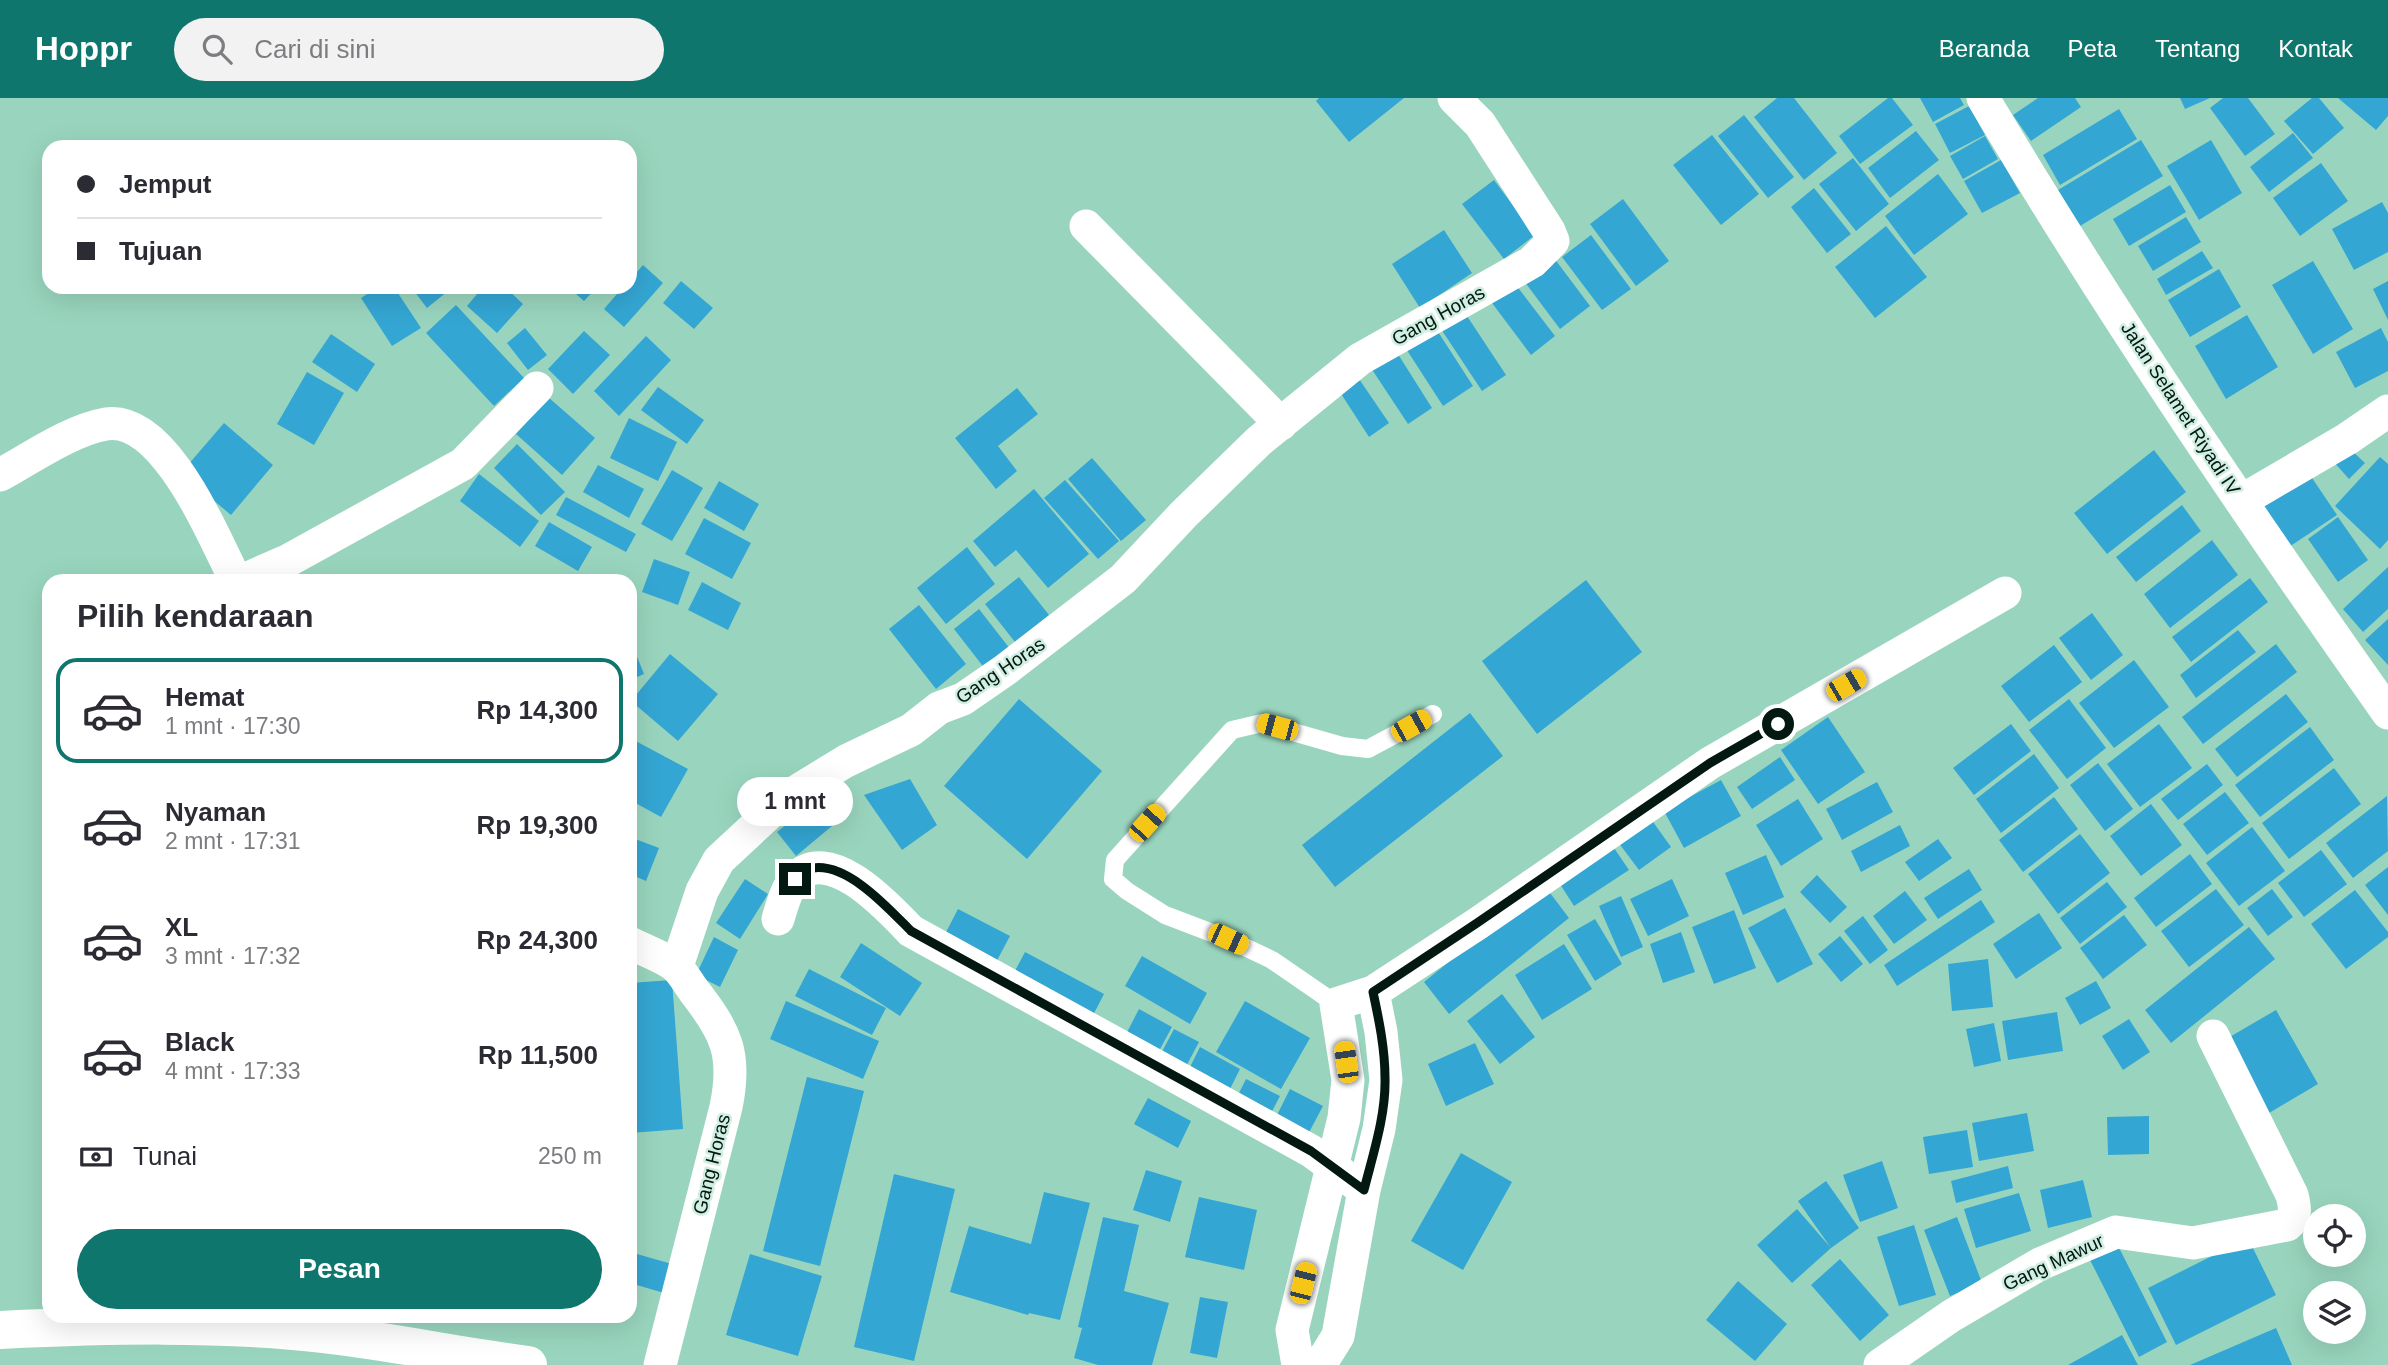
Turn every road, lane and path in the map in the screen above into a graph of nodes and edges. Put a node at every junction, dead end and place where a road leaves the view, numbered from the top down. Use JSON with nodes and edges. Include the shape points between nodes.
{"nodes":[{"id":1,"x":1454,"y":98,"type":"edge"},
{"id":2,"x":1983,"y":98,"type":"edge"},
{"id":3,"x":1086,"y":226,"type":"dead end"},
{"id":4,"x":537,"y":388,"type":"dead end"},
{"id":5,"x":2388,"y":411,"type":"edge"},
{"id":6,"x":1280,"y":424,"type":"junction"},
{"id":7,"x":0,"y":475,"type":"edge"},
{"id":8,"x":2241,"y":501,"type":"junction"},
{"id":9,"x":234,"y":574,"type":"edge"},
{"id":10,"x":255,"y":574,"type":"edge"},
{"id":11,"x":2005,"y":593,"type":"dead end"},
{"id":12,"x":2388,"y":713,"type":"edge"},
{"id":13,"x":1433,"y":714,"type":"dead end"},
{"id":14,"x":778,"y":919,"type":"dead end"},
{"id":15,"x":637,"y":946,"type":"edge"},
{"id":16,"x":677,"y":966,"type":"junction"},
{"id":17,"x":1373,"y":992,"type":"junction"},
{"id":18,"x":1336,"y":1004,"type":"junction"},
{"id":19,"x":2213,"y":1036,"type":"dead end"},
{"id":20,"x":1331,"y":1166,"type":"junction"},
{"id":21,"x":1364,"y":1190,"type":"junction"},
{"id":22,"x":0,"y":1330,"type":"edge"},
{"id":23,"x":528,"y":1365,"type":"edge"},
{"id":24,"x":660,"y":1365,"type":"edge"},
{"id":25,"x":1298,"y":1365,"type":"edge"},
{"id":26,"x":1320,"y":1365,"type":"edge"},
{"id":27,"x":1880,"y":1365,"type":"edge"}],
"edges":[{"from":1,"to":6,"type":"street","name":"Gang Horas","via":[[1480,124],[1553,240],[1532,262],[1360,359]]},
{"from":2,"to":8,"type":"street","name":"Jalan Selamet Riyadi IV"},
{"from":3,"to":6,"type":"street"},
{"from":4,"to":10,"type":"street","via":[[463,464],[289,560]]},
{"from":5,"to":8,"type":"street"},
{"from":6,"to":16,"type":"street","name":"Gang Horas","via":[[1184,514],[1124,579],[1005,670],[911,730],[792,793],[755,824],[719,860],[702,891]]},
{"from":7,"to":9,"type":"street","via":[[80,432],[108,424],[128,426],[167,458]]},
{"from":8,"to":12,"type":"street","name":"Jalan Selamet Riyadi IV"},
{"from":11,"to":17,"type":"street","via":[[1710,763]]},
{"from":13,"to":18,"type":"lane","via":[[1368,749],[1262,723],[1232,730],[1115,860],[1113,879],[1127,891],[1165,915],[1272,960]]},
{"from":14,"to":20,"type":"street","via":[[795,879],[810,868],[830,868],[854,880],[911,931]]},
{"from":15,"to":16,"type":"street"},
{"from":16,"to":24,"type":"street","name":"Gang Horas","via":[[718,1026],[727,1044],[731,1070],[726,1107]]},
{"from":17,"to":18,"type":"street"},
{"from":17,"to":21,"type":"street","via":[[1385,1080]]},
{"from":18,"to":20,"type":"street","via":[[1348,1080]]},
{"from":19,"to":27,"type":"street","name":"Gang Mawur","via":[[2292,1195],[2295,1213],[2287,1225],[2193,1242],[2116,1232],[2040,1264],[1951,1316]]},
{"from":20,"to":21,"type":"street"},
{"from":20,"to":25,"type":"street","via":[[1292,1331]]},
{"from":21,"to":26,"type":"street","via":[[1338,1336]]},
{"from":22,"to":23,"type":"main road","via":[[227,1326],[324,1334]]}]}
